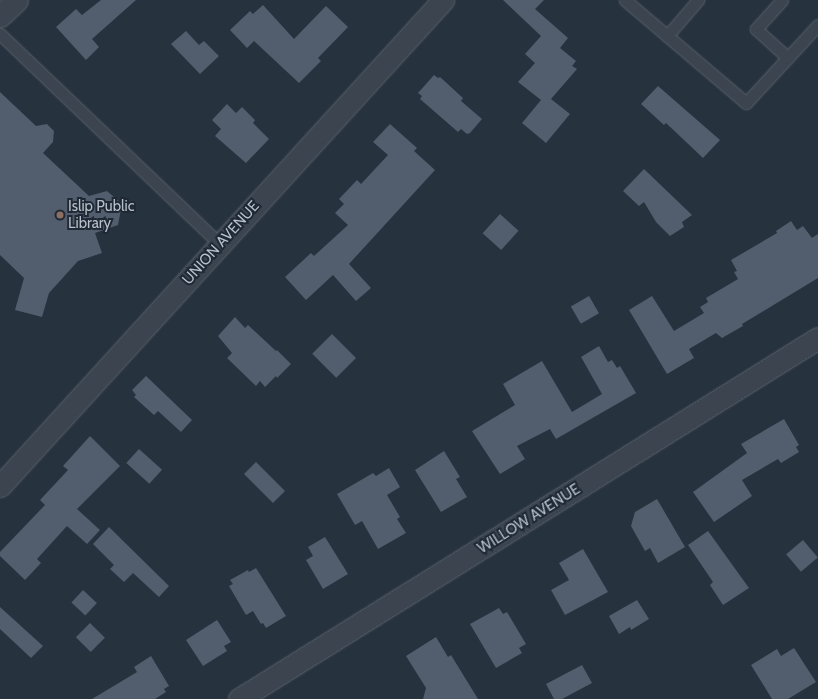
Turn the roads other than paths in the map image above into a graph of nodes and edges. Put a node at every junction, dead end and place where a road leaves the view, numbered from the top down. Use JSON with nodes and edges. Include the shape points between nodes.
{"nodes":[{"id":1,"x":17,"y":0,"type":"edge"},
{"id":2,"x":443,"y":0,"type":"edge"},
{"id":3,"x":625,"y":0,"type":"edge"},
{"id":4,"x":698,"y":0,"type":"edge"},
{"id":5,"x":782,"y":0,"type":"edge"},
{"id":6,"x":0,"y":16,"type":"edge"},
{"id":7,"x":818,"y":25,"type":"edge"},
{"id":8,"x":0,"y":34,"type":"edge"},
{"id":9,"x":667,"y":36,"type":"junction"},
{"id":10,"x":788,"y":58,"type":"junction"},
{"id":11,"x":220,"y":244,"type":"junction"},
{"id":12,"x":818,"y":338,"type":"edge"},
{"id":13,"x":0,"y":486,"type":"edge"},
{"id":14,"x":240,"y":699,"type":"edge"}],
"edges":[{"from":1,"to":6,"type":"street"},
{"from":2,"to":11,"type":"street","name":"UNION AVENUE"},
{"from":3,"to":9,"type":"lane"},
{"from":4,"to":9,"type":"lane"},
{"from":5,"to":10,"type":"lane","via":[[756,29]]},
{"from":7,"to":10,"type":"lane"},
{"from":8,"to":11,"type":"lane"},
{"from":9,"to":10,"type":"lane","via":[[746,103]]},
{"from":11,"to":13,"type":"street","name":"UNION AVENUE"},
{"from":12,"to":14,"type":"street","name":"WILLOW AVENUE"}]}
